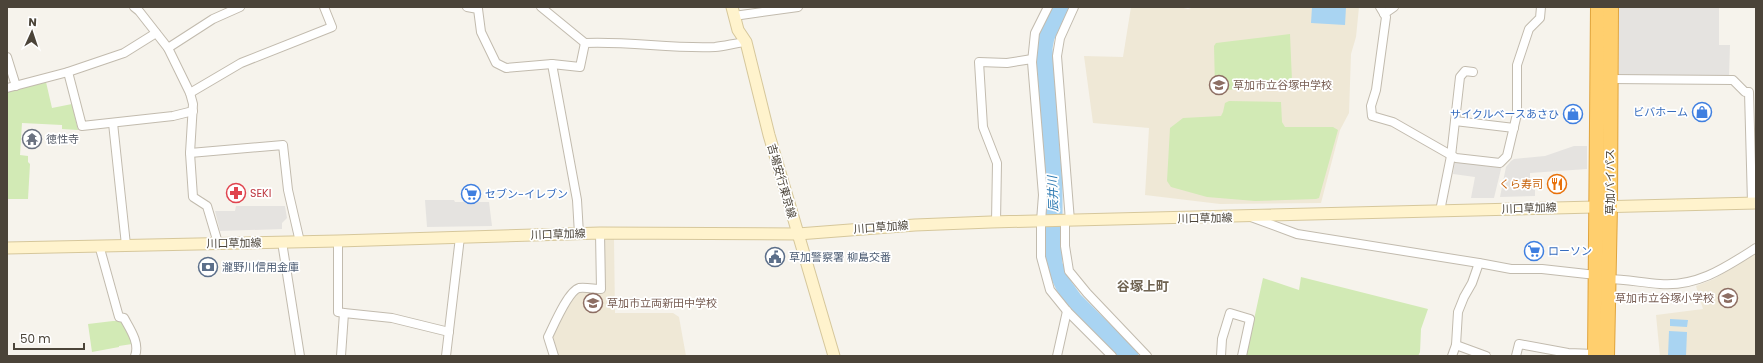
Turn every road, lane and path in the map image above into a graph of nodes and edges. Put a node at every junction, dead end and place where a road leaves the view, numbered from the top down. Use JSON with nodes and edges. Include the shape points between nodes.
{"nodes":[{"id":1,"x":134,"y":7,"type":"edge"},
{"id":2,"x":240,"y":7,"type":"edge"},
{"id":3,"x":324,"y":7,"type":"edge"},
{"id":4,"x":467,"y":7,"type":"edge"},
{"id":5,"x":542,"y":7,"type":"edge"},
{"id":6,"x":798,"y":7,"type":"edge"},
{"id":7,"x":1048,"y":7,"type":"edge"},
{"id":8,"x":1074,"y":7,"type":"edge"},
{"id":9,"x":1394,"y":7,"type":"edge"},
{"id":10,"x":1541,"y":7,"type":"edge"},
{"id":11,"x":1598,"y":7,"type":"edge"},
{"id":12,"x":1611,"y":7,"type":"edge"},
{"id":13,"x":1382,"y":10,"type":"edge"},
{"id":14,"x":733,"y":11,"type":"edge"},
{"id":15,"x":156,"y":33,"type":"junction"},
{"id":16,"x":746,"y":42,"type":"junction"},
{"id":17,"x":585,"y":43,"type":"junction"},
{"id":18,"x":168,"y":48,"type":"junction"},
{"id":19,"x":7,"y":57,"type":"edge"},
{"id":20,"x":1032,"y":59,"type":"junction"},
{"id":21,"x":552,"y":64,"type":"junction"},
{"id":22,"x":68,"y":72,"type":"junction"},
{"id":23,"x":1473,"y":72,"type":"dead end"},
{"id":24,"x":1610,"y":79,"type":"junction"},
{"id":25,"x":16,"y":86,"type":"junction"},
{"id":26,"x":7,"y":88,"type":"edge"},
{"id":27,"x":1753,"y":92,"type":"edge"},
{"id":28,"x":190,"y":93,"type":"junction"},
{"id":29,"x":193,"y":111,"type":"junction"},
{"id":30,"x":1455,"y":121,"type":"junction"},
{"id":31,"x":112,"y":123,"type":"junction"},
{"id":32,"x":1514,"y":128,"type":"junction"},
{"id":33,"x":190,"y":153,"type":"junction"},
{"id":34,"x":1451,"y":156,"type":"junction"},
{"id":35,"x":1754,"y":203,"type":"edge"},
{"id":36,"x":1596,"y":206,"type":"junction"},
{"id":37,"x":1610,"y":206,"type":"junction"},
{"id":38,"x":1440,"y":211,"type":"junction"},
{"id":39,"x":1249,"y":217,"type":"junction"},
{"id":40,"x":1041,"y":221,"type":"junction"},
{"id":41,"x":1068,"y":221,"type":"junction"},
{"id":42,"x":996,"y":222,"type":"junction"},
{"id":43,"x":600,"y":233,"type":"junction"},
{"id":44,"x":579,"y":234,"type":"junction"},
{"id":45,"x":798,"y":234,"type":"junction"},
{"id":46,"x":460,"y":237,"type":"junction"},
{"id":47,"x":338,"y":241,"type":"junction"},
{"id":48,"x":282,"y":242,"type":"junction"},
{"id":49,"x":300,"y":242,"type":"junction"},
{"id":50,"x":218,"y":243,"type":"junction"},
{"id":51,"x":126,"y":244,"type":"junction"},
{"id":52,"x":99,"y":245,"type":"junction"},
{"id":53,"x":7,"y":248,"type":"edge"},
{"id":54,"x":1756,"y":248,"type":"edge"},
{"id":55,"x":1479,"y":262,"type":"junction"},
{"id":56,"x":1602,"y":277,"type":"junction"},
{"id":57,"x":1067,"y":311,"type":"junction"},
{"id":58,"x":344,"y":314,"type":"junction"},
{"id":59,"x":449,"y":332,"type":"junction"},
{"id":60,"x":1456,"y":345,"type":"junction"},
{"id":61,"x":1567,"y":355,"type":"edge"},
{"id":62,"x":1599,"y":355,"type":"edge"},
{"id":63,"x":135,"y":356,"type":"edge"},
{"id":64,"x":300,"y":356,"type":"edge"},
{"id":65,"x":341,"y":356,"type":"edge"},
{"id":66,"x":446,"y":356,"type":"edge"},
{"id":67,"x":554,"y":356,"type":"edge"},
{"id":68,"x":834,"y":356,"type":"edge"},
{"id":69,"x":1056,"y":356,"type":"edge"},
{"id":70,"x":1112,"y":356,"type":"edge"},
{"id":71,"x":1147,"y":356,"type":"edge"},
{"id":72,"x":1221,"y":356,"type":"edge"},
{"id":73,"x":1242,"y":356,"type":"edge"},
{"id":74,"x":1452,"y":356,"type":"edge"},
{"id":75,"x":1486,"y":356,"type":"edge"},
{"id":76,"x":1516,"y":356,"type":"edge"}],
"edges":[{"from":1,"to":15,"type":"street"},
{"from":2,"to":18,"type":"street","via":[[212,19]]},
{"from":3,"to":28,"type":"street","via":[[332,27],[241,63]]},
{"from":4,"to":21,"type":"street","via":[[478,9],[481,32],[496,63],[506,68]]},
{"from":5,"to":17,"type":"street"},
{"from":6,"to":14,"type":"street"},
{"from":7,"to":20,"type":"street","via":[[1035,33]]},
{"from":8,"to":41,"type":"street","via":[[1060,38],[1057,56]]},
{"from":9,"to":13,"type":"street"},
{"from":10,"to":32,"type":"street","via":[[1540,18],[1529,29],[1517,65],[1517,114]]},
{"from":11,"to":36,"type":"highway","name":"草加バイパス"},
{"from":12,"to":24,"type":"highway","name":"草加バイパス"},
{"from":13,"to":34,"type":"street","via":[[1386,17],[1376,90],[1370,106],[1372,116],[1399,125]]},
{"from":14,"to":16,"type":"main road","name":"吉場安行東京線","via":[[738,30]]},
{"from":15,"to":18,"type":"street"},
{"from":15,"to":22,"type":"street","via":[[124,53]]},
{"from":16,"to":17,"type":"street","via":[[715,47]]},
{"from":16,"to":45,"type":"main road","name":"吉場安行東京線","via":[[768,135]]},
{"from":17,"to":21,"type":"street","via":[[580,67]]},
{"from":18,"to":28,"type":"street"},
{"from":19,"to":25,"type":"street"},
{"from":20,"to":40,"type":"street","via":[[1043,195]]},
{"from":20,"to":42,"type":"street","via":[[1007,63],[979,62],[983,127],[997,163]]},
{"from":21,"to":44,"type":"street","via":[[577,200]]},
{"from":22,"to":25,"type":"street"},
{"from":22,"to":31,"type":"street","via":[[82,126]]},
{"from":23,"to":30,"type":"street","via":[[1466,71],[1460,77]]},
{"from":24,"to":27,"type":"street","via":[[1733,80],[1745,92]]},
{"from":24,"to":37,"type":"highway","name":"草加バイパス"},
{"from":25,"to":26,"type":"street"},
{"from":27,"to":35,"type":"street"},
{"from":28,"to":29,"type":"street"},
{"from":29,"to":31,"type":"street","via":[[173,116]]},
{"from":29,"to":33,"type":"street"},
{"from":30,"to":32,"type":"street"},
{"from":30,"to":34,"type":"street"},
{"from":31,"to":51,"type":"street"},
{"from":32,"to":34,"type":"street","via":[[1507,156],[1500,163]]},
{"from":33,"to":49,"type":"street","via":[[283,145],[288,190]]},
{"from":33,"to":50,"type":"street","via":[[193,196],[207,206]]},
{"from":34,"to":38,"type":"street"},
{"from":35,"to":37,"type":"main road","name":"川口草加線"},
{"from":36,"to":37,"type":"main road","name":"川口草加線"},
{"from":36,"to":38,"type":"main road","name":"川口草加線"},
{"from":36,"to":56,"type":"highway","name":"草加バイパス"},
{"from":37,"to":56,"type":"highway","name":"草加バイパス"},
{"from":38,"to":39,"type":"main road","name":"川口草加線"},
{"from":39,"to":41,"type":"main road","name":"川口草加線"},
{"from":39,"to":55,"type":"street","via":[[1297,234]]},
{"from":40,"to":41,"type":"main road","name":"川口草加線"},
{"from":40,"to":42,"type":"main road","name":"川口草加線"},
{"from":40,"to":57,"type":"street","via":[[1041,257],[1050,290]]},
{"from":41,"to":71,"type":"street","via":[[1065,246],[1070,271],[1087,293]]},
{"from":42,"to":45,"type":"main road","name":"川口草加線"},
{"from":43,"to":44,"type":"main road","name":"川口草加線"},
{"from":43,"to":45,"type":"main road","name":"川口草加線"},
{"from":43,"to":67,"type":"street","via":[[601,289],[579,288],[568,299],[548,337]]},
{"from":44,"to":46,"type":"main road","name":"川口草加線"},
{"from":45,"to":68,"type":"main road","name":"吉場安行東京線"},
{"from":46,"to":47,"type":"main road","name":"川口草加線"},
{"from":46,"to":59,"type":"street"},
{"from":47,"to":49,"type":"main road","name":"川口草加線"},
{"from":47,"to":58,"type":"street","via":[[338,312]]},
{"from":48,"to":49,"type":"main road","name":"川口草加線"},
{"from":48,"to":50,"type":"main road","name":"川口草加線"},
{"from":48,"to":64,"type":"street"},
{"from":50,"to":51,"type":"main road","name":"川口草加線"},
{"from":51,"to":52,"type":"main road","name":"川口草加線"},
{"from":52,"to":53,"type":"main road","name":"川口草加線"},
{"from":52,"to":63,"type":"street","via":[[119,317],[124,318],[135,341]]},
{"from":54,"to":56,"type":"street","via":[[1713,274],[1693,282],[1662,284]]},
{"from":55,"to":56,"type":"street","via":[[1511,269],[1542,269]]},
{"from":55,"to":60,"type":"street","via":[[1458,312]]},
{"from":56,"to":62,"type":"highway","name":"草加バイパス"},
{"from":57,"to":69,"type":"street"},
{"from":57,"to":70,"type":"street"},
{"from":58,"to":59,"type":"street","via":[[392,318]]},
{"from":58,"to":65,"type":"street"},
{"from":59,"to":66,"type":"street"},
{"from":60,"to":74,"type":"street"},
{"from":60,"to":75,"type":"street"},
{"from":61,"to":62,"type":"street"},
{"from":61,"to":76,"type":"street","via":[[1518,344]]},
{"from":72,"to":73,"type":"street","via":[[1222,339],[1230,313],[1250,319]]}]}
